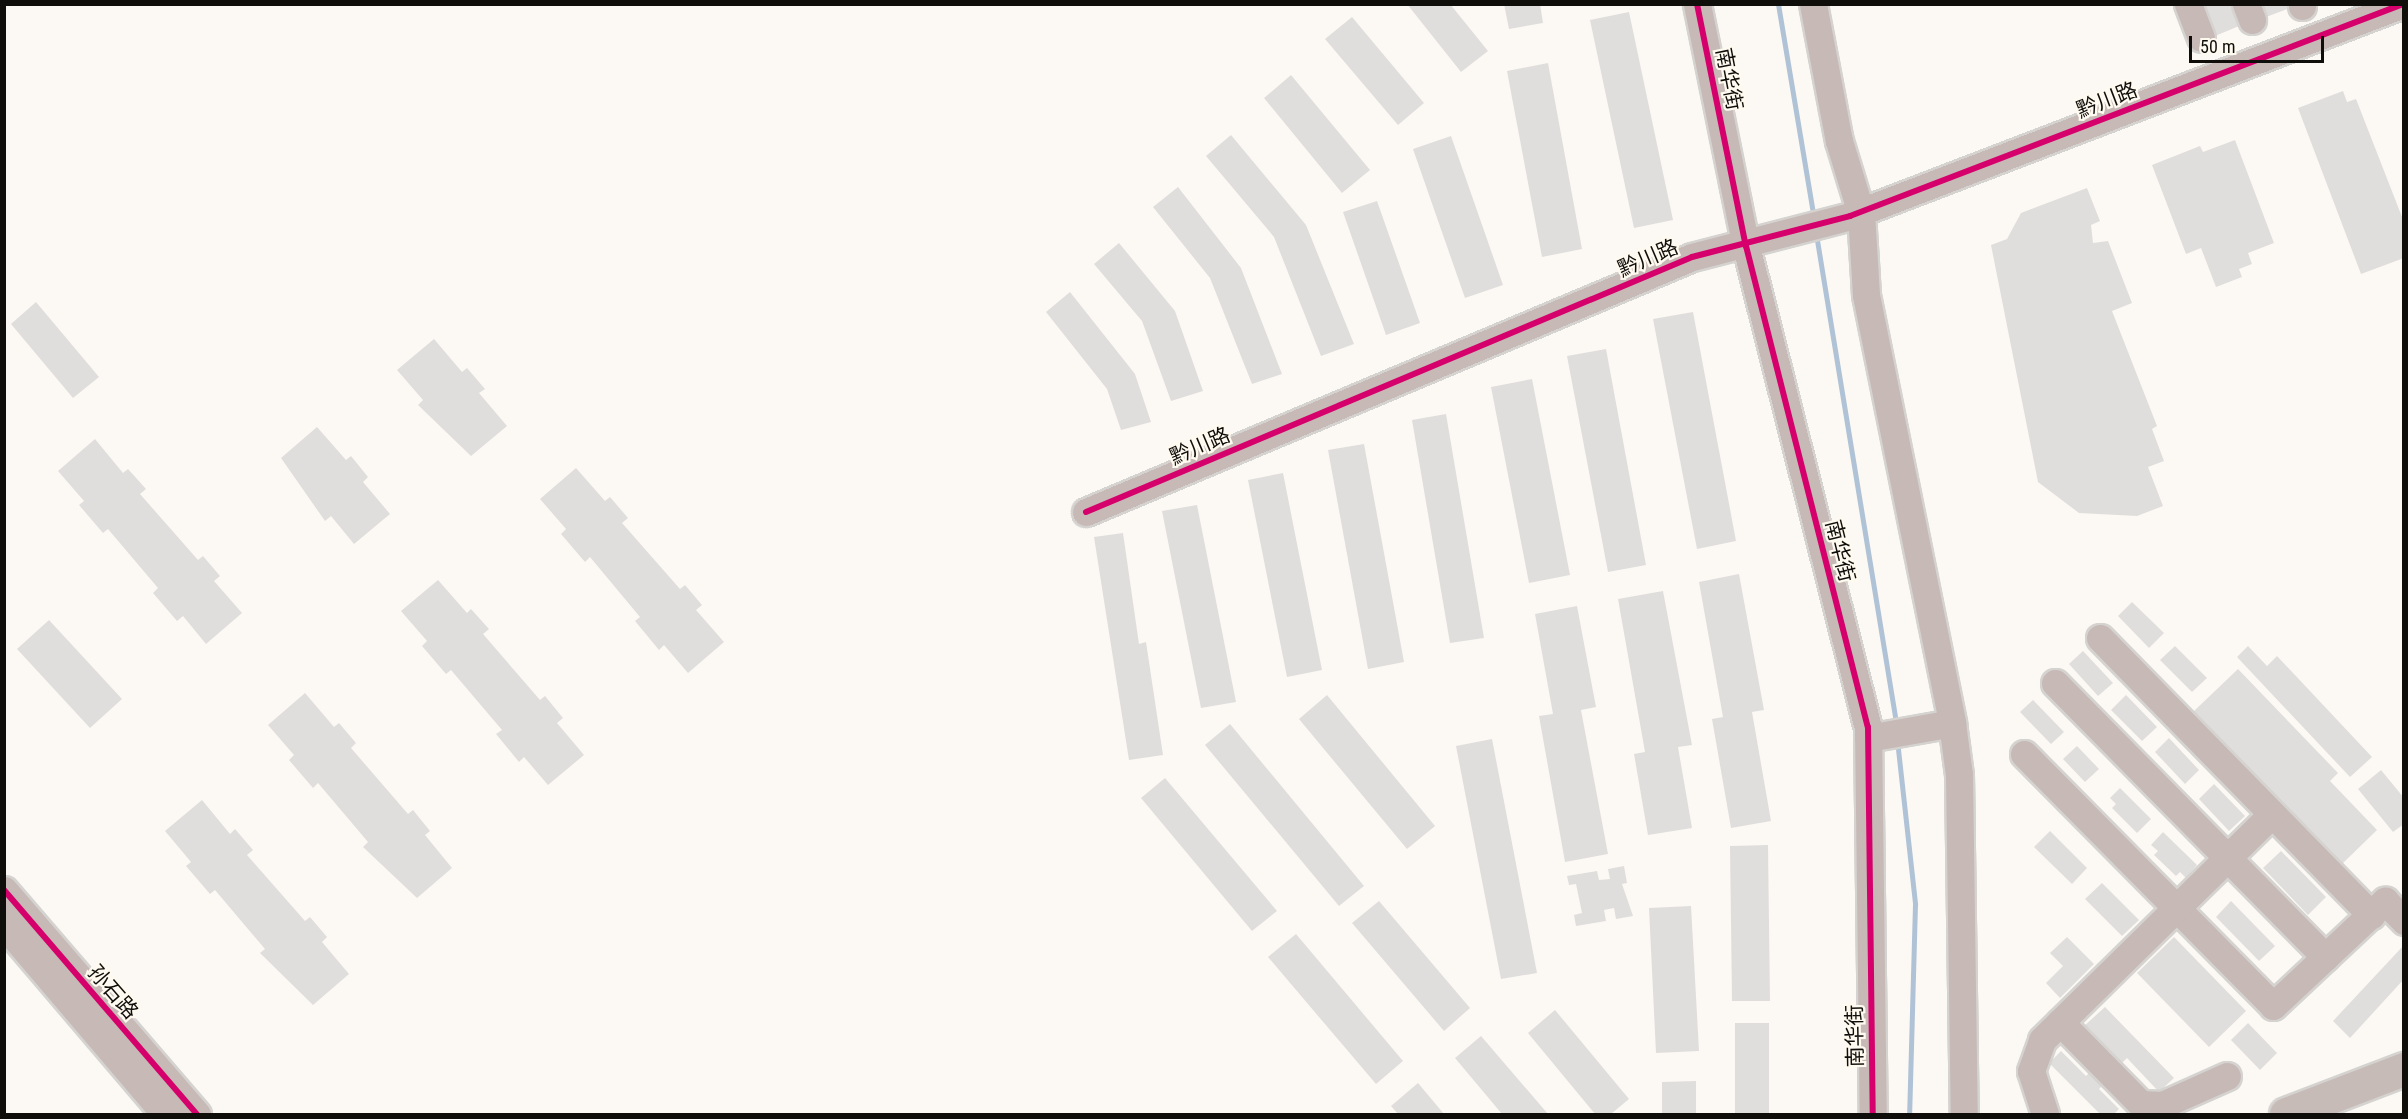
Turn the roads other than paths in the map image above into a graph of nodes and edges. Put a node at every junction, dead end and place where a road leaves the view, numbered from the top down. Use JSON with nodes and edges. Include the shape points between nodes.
{"nodes":[{"id":1,"x":1697,"y":4,"type":"edge"},
{"id":2,"x":1813,"y":4,"type":"edge"},
{"id":3,"x":2188,"y":4,"type":"edge"},
{"id":4,"x":2403,"y":4,"type":"edge"},
{"id":5,"x":2201,"y":38,"type":"dead end"},
{"id":6,"x":1856,"y":214,"type":"junction"},
{"id":7,"x":1746,"y":246,"type":"junction"},
{"id":8,"x":1086,"y":512,"type":"dead end"},
{"id":9,"x":2100,"y":638,"type":"dead end"},
{"id":10,"x":2055,"y":683,"type":"dead end"},
{"id":11,"x":1952,"y":723,"type":"junction"},
{"id":12,"x":1868,"y":738,"type":"junction"},
{"id":13,"x":2024,"y":754,"type":"dead end"},
{"id":14,"x":2272,"y":814,"type":"junction"},
{"id":15,"x":2227,"y":858,"type":"junction"},
{"id":16,"x":4,"y":890,"type":"edge"},
{"id":17,"x":2176,"y":908,"type":"junction"},
{"id":18,"x":2371,"y":915,"type":"junction"},
{"id":19,"x":2403,"y":921,"type":"edge"},
{"id":20,"x":4,"y":925,"type":"edge"},
{"id":21,"x":2325,"y":957,"type":"junction"},
{"id":22,"x":2060,"y":1022,"type":"junction"},
{"id":23,"x":2403,"y":1069,"type":"edge"},
{"id":24,"x":2226,"y":1076,"type":"dead end"},
{"id":25,"x":165,"y":1114,"type":"edge"},
{"id":26,"x":197,"y":1114,"type":"edge"},
{"id":27,"x":1873,"y":1114,"type":"edge"},
{"id":28,"x":1964,"y":1114,"type":"edge"},
{"id":29,"x":2044,"y":1114,"type":"edge"},
{"id":30,"x":2286,"y":1114,"type":"edge"}],
"edges":[{"from":1,"to":7,"type":"street","name":"南华街"},
{"from":2,"to":6,"type":"street"},
{"from":3,"to":5,"type":"street"},
{"from":4,"to":6,"type":"street","name":"黔川路"},
{"from":6,"to":7,"type":"street","name":"黔川路"},
{"from":6,"to":11,"type":"street","via":[[1866,295]]},
{"from":7,"to":8,"type":"street","name":"黔川路","via":[[1692,257]]},
{"from":7,"to":12,"type":"street","name":"南华街"},
{"from":9,"to":14,"type":"street"},
{"from":10,"to":15,"type":"street"},
{"from":11,"to":12,"type":"street"},
{"from":11,"to":28,"type":"street","via":[[1959,775]]},
{"from":12,"to":27,"type":"street","name":"南华街"},
{"from":13,"to":17,"type":"street"},
{"from":14,"to":15,"type":"street"},
{"from":14,"to":18,"type":"street"},
{"from":15,"to":17,"type":"street"},
{"from":15,"to":21,"type":"street"},
{"from":16,"to":26,"type":"street","name":"孙石路"},
{"from":17,"to":21,"type":"street","via":[[2273,1006]]},
{"from":17,"to":22,"type":"street"},
{"from":18,"to":19,"type":"street","via":[[2385,901]]},
{"from":18,"to":21,"type":"street"},
{"from":20,"to":25,"type":"street","name":"孙石路"},
{"from":22,"to":24,"type":"street","via":[[2141,1104],[2162,1105]]},
{"from":22,"to":29,"type":"street","via":[[2042,1040],[2031,1071]]},
{"from":23,"to":30,"type":"main road"}]}
